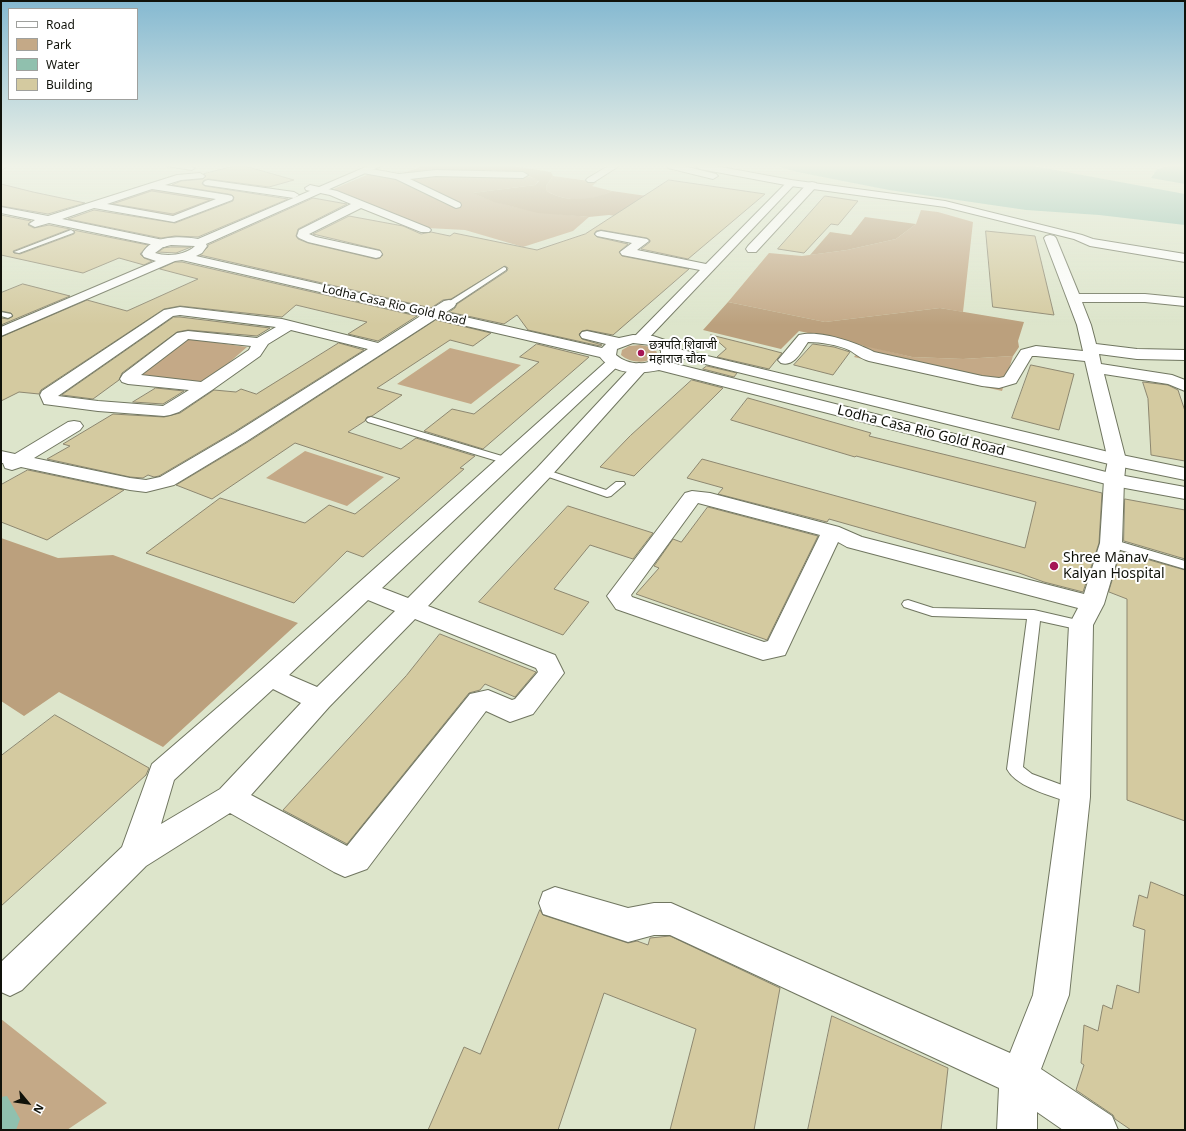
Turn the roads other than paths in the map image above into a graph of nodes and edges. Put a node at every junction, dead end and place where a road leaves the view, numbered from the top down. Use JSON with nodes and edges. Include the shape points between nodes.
{"nodes":[{"id":1,"x":10,"y":219,"type":"edge"},
{"id":2,"x":44,"y":219,"type":"edge"},
{"id":3,"x":54,"y":219,"type":"edge"},
{"id":4,"x":246,"y":219,"type":"edge"},
{"id":5,"x":252,"y":219,"type":"edge"},
{"id":6,"x":330,"y":219,"type":"edge"},
{"id":7,"x":397,"y":219,"type":"edge"},
{"id":8,"x":756,"y":219,"type":"edge"},
{"id":9,"x":780,"y":219,"type":"edge"},
{"id":10,"x":975,"y":219,"type":"edge"},
{"id":11,"x":1005,"y":219,"type":"edge"},
{"id":12,"x":50,"y":220,"type":"junction"},
{"id":13,"x":35,"y":224,"type":"junction"},
{"id":14,"x":425,"y":230,"type":"dead end"},
{"id":15,"x":71,"y":232,"type":"junction"},
{"id":16,"x":601,"y":234,"type":"dead end"},
{"id":17,"x":1050,"y":238,"type":"junction"},
{"id":18,"x":1090,"y":242,"type":"junction"},
{"id":19,"x":164,"y":243,"type":"junction"},
{"id":20,"x":196,"y":244,"type":"junction"},
{"id":21,"x":752,"y":249,"type":"dead end"},
{"id":22,"x":17,"y":252,"type":"dead end"},
{"id":23,"x":151,"y":252,"type":"junction"},
{"id":24,"x":376,"y":254,"type":"dead end"},
{"id":25,"x":177,"y":257,"type":"junction"},
{"id":26,"x":1185,"y":258,"type":"edge"},
{"id":27,"x":504,"y":268,"type":"dead end"},
{"id":28,"x":709,"y":268,"type":"junction"},
{"id":29,"x":1074,"y":298,"type":"junction"},
{"id":30,"x":1185,"y":302,"type":"edge"},
{"id":31,"x":449,"y":304,"type":"junction"},
{"id":32,"x":430,"y":305,"type":"junction"},
{"id":33,"x":464,"y":308,"type":"dead end"},
{"id":34,"x":3,"y":317,"type":"edge"},
{"id":35,"x":290,"y":325,"type":"junction"},
{"id":36,"x":1,"y":332,"type":"edge"},
{"id":37,"x":573,"y":332,"type":"dead end"},
{"id":38,"x":640,"y":339,"type":"junction"},
{"id":39,"x":260,"y":343,"type":"junction"},
{"id":40,"x":380,"y":348,"type":"junction"},
{"id":41,"x":670,"y":351,"type":"junction"},
{"id":42,"x":614,"y":353,"type":"junction"},
{"id":43,"x":1185,"y":355,"type":"edge"},
{"id":44,"x":1093,"y":358,"type":"junction"},
{"id":45,"x":786,"y":360,"type":"dead end"},
{"id":46,"x":649,"y":367,"type":"junction"},
{"id":47,"x":1185,"y":386,"type":"edge"},
{"id":48,"x":206,"y":387,"type":"junction"},
{"id":49,"x":371,"y":420,"type":"dead end"},
{"id":50,"x":74,"y":426,"type":"dead end"},
{"id":51,"x":1117,"y":460,"type":"junction"},
{"id":52,"x":508,"y":461,"type":"junction"},
{"id":53,"x":6,"y":462,"type":"edge"},
{"id":54,"x":544,"y":472,"type":"junction"},
{"id":55,"x":1185,"y":474,"type":"edge"},
{"id":56,"x":1114,"y":480,"type":"junction"},
{"id":57,"x":620,"y":484,"type":"dead end"},
{"id":58,"x":1185,"y":493,"type":"edge"},
{"id":59,"x":832,"y":532,"type":"junction"},
{"id":60,"x":1112,"y":543,"type":"junction"},
{"id":61,"x":1185,"y":565,"type":"edge"},
{"id":62,"x":365,"y":590,"type":"junction"},
{"id":63,"x":908,"y":604,"type":"dead end"},
{"id":64,"x":412,"y":608,"type":"junction"},
{"id":65,"x":1086,"y":614,"type":"junction"},
{"id":66,"x":1034,"y":615,"type":"junction"},
{"id":67,"x":270,"y":677,"type":"junction"},
{"id":68,"x":320,"y":700,"type":"junction"},
{"id":69,"x":1075,"y":797,"type":"junction"},
{"id":70,"x":230,"y":798,"type":"junction"},
{"id":71,"x":135,"y":856,"type":"junction"},
{"id":72,"x":555,"y":902,"type":"dead end"},
{"id":73,"x":10,"y":978,"type":"dead end"},
{"id":74,"x":1019,"y":1077,"type":"junction"},
{"id":75,"x":1017,"y":1130,"type":"edge"},
{"id":76,"x":1098,"y":1130,"type":"edge"}],
"edges":[{"from":1,"to":13,"type":"street","name":"Lodha Casa Rio Gold Road"},
{"from":2,"to":12,"type":"street","name":"Lodha Casa Rio Gold Road"},
{"from":3,"to":12,"type":"street"},
{"from":4,"to":20,"type":"street"},
{"from":5,"to":20,"type":"street"},
{"from":6,"to":24,"type":"street","via":[[303,232],[303,236]]},
{"from":7,"to":14,"type":"street"},
{"from":8,"to":28,"type":"street"},
{"from":9,"to":21,"type":"street"},
{"from":10,"to":17,"type":"street"},
{"from":11,"to":18,"type":"street"},
{"from":12,"to":13,"type":"street"},
{"from":12,"to":19,"type":"street","name":"Lodha Casa Rio Gold Road"},
{"from":13,"to":15,"type":"street","name":"Lodha Casa Rio Gold Road"},
{"from":15,"to":22,"type":"lane"},
{"from":15,"to":23,"type":"street","name":"Lodha Casa Rio Gold Road"},
{"from":16,"to":28,"type":"street","via":[[643,241],[626,252]]},
{"from":17,"to":18,"type":"street","via":[[1077,243]]},
{"from":17,"to":29,"type":"street"},
{"from":18,"to":26,"type":"street"},
{"from":19,"to":20,"type":"street","name":"Lodha Casa Rio Gold Road"},
{"from":19,"to":23,"type":"street","name":"Lodha Casa Rio Gold Road"},
{"from":20,"to":25,"type":"street","name":"Lodha Casa Rio Gold Road","via":[[196,252]]},
{"from":20,"to":32,"type":"street","name":"Lodha Casa Rio Gold Road"},
{"from":23,"to":25,"type":"street","name":"Lodha Casa Rio Gold Road"},
{"from":23,"to":34,"type":"street"},
{"from":25,"to":32,"type":"street","name":"Lodha Casa Rio Gold Road"},
{"from":25,"to":36,"type":"street"},
{"from":27,"to":31,"type":"lane"},
{"from":28,"to":38,"type":"street"},
{"from":29,"to":30,"type":"street","via":[[1145,298]]},
{"from":29,"to":44,"type":"street"},
{"from":31,"to":32,"type":"street"},
{"from":31,"to":33,"type":"street","name":"Lodha Casa Rio Gold Road"},
{"from":32,"to":40,"type":"street"},
{"from":32,"to":42,"type":"street","name":"Lodha Casa Rio Gold Road"},
{"from":35,"to":39,"type":"street"},
{"from":35,"to":40,"type":"street"},
{"from":35,"to":48,"type":"street","via":[[180,311],[169,313],[48,395],[50,400],[164,411]]},
{"from":37,"to":42,"type":"street","name":"Lodha Casa Rio Gold Road"},
{"from":38,"to":41,"type":"street","name":"Lodha Casa Rio Gold Road","via":[[662,344]]},
{"from":38,"to":42,"type":"street","name":"Lodha Casa Rio Gold Road"},
{"from":39,"to":48,"type":"street","via":[[255,353]]},
{"from":39,"to":48,"type":"street","via":[[182,336],[128,379]]},
{"from":40,"to":53,"type":"street","via":[[167,481],[146,486]]},
{"from":41,"to":46,"type":"street","via":[[669,358]]},
{"from":41,"to":51,"type":"street","name":"Lodha Casa Rio Gold Road"},
{"from":42,"to":46,"type":"street","name":"Lodha Casa Rio Gold Road","via":[[628,367]]},
{"from":42,"to":52,"type":"street"},
{"from":43,"to":44,"type":"street","via":[[1137,354]]},
{"from":44,"to":45,"type":"street","via":[[1036,351],[1026,353],[1010,380],[999,383],[869,356],[854,347],[816,338],[804,338]]},
{"from":44,"to":47,"type":"street"},
{"from":44,"to":51,"type":"street"},
{"from":46,"to":54,"type":"street"},
{"from":46,"to":56,"type":"street","name":"Lodha Casa Rio Gold Road"},
{"from":49,"to":52,"type":"lane"},
{"from":50,"to":53,"type":"street"},
{"from":51,"to":55,"type":"street","name":"Lodha Casa Rio Gold Road"},
{"from":51,"to":56,"type":"street"},
{"from":52,"to":54,"type":"street"},
{"from":52,"to":62,"type":"street"},
{"from":54,"to":57,"type":"lane","via":[[607,494]]},
{"from":54,"to":64,"type":"street"},
{"from":56,"to":58,"type":"street","name":"Lodha Casa Rio Gold Road"},
{"from":56,"to":60,"type":"street"},
{"from":59,"to":59,"type":"street","via":[[703,497],[692,497],[618,596],[624,602],[762,651],[776,649]]},
{"from":59,"to":65,"type":"street","via":[[855,542]]},
{"from":60,"to":61,"type":"lane"},
{"from":60,"to":65,"type":"street"},
{"from":62,"to":64,"type":"street"},
{"from":62,"to":67,"type":"street"},
{"from":63,"to":66,"type":"lane","via":[[932,612]]},
{"from":64,"to":68,"type":"street"},
{"from":64,"to":70,"type":"street","via":[[546,662],[552,673],[524,707],[510,711],[488,700],[480,701],[356,859],[344,862]]},
{"from":65,"to":66,"type":"lane","via":[[1057,618]]},
{"from":65,"to":69,"type":"street"},
{"from":66,"to":69,"type":"lane","via":[[1015,769],[1026,779]]},
{"from":67,"to":68,"type":"street"},
{"from":67,"to":71,"type":"street","via":[[162,773]]},
{"from":68,"to":70,"type":"street"},
{"from":69,"to":74,"type":"street","via":[[1051,995]]},
{"from":70,"to":71,"type":"street"},
{"from":71,"to":73,"type":"street"},
{"from":72,"to":74,"type":"street","via":[[628,925],[654,918],[671,919]]},
{"from":74,"to":75,"type":"street"},
{"from":74,"to":76,"type":"street"}]}
